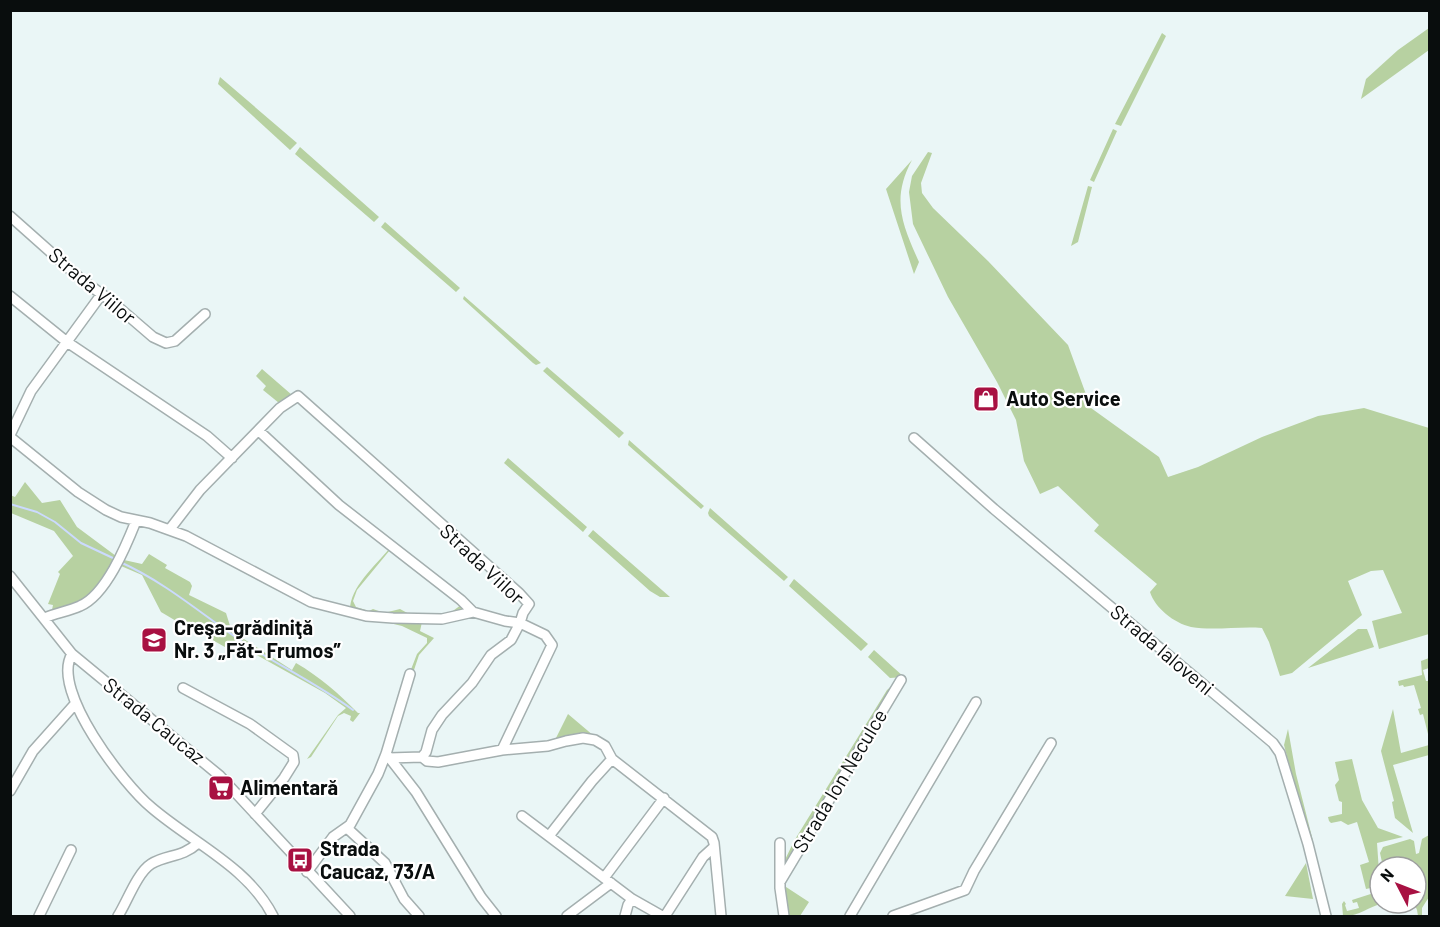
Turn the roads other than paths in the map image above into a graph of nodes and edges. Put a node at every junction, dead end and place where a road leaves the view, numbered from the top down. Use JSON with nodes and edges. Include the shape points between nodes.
{"nodes":[{"id":1,"x":10,"y":216,"type":"edge"},
{"id":2,"x":101,"y":295,"type":"junction"},
{"id":3,"x":10,"y":296,"type":"edge"},
{"id":4,"x":205,"y":314,"type":"dead end"},
{"id":5,"x":67,"y":342,"type":"junction"},
{"id":6,"x":259,"y":430,"type":"junction"},
{"id":7,"x":10,"y":436,"type":"edge"},
{"id":8,"x":914,"y":438,"type":"dead end"},
{"id":9,"x":232,"y":458,"type":"junction"},
{"id":10,"x":136,"y":521,"type":"junction"},
{"id":11,"x":170,"y":529,"type":"junction"},
{"id":12,"x":12,"y":580,"type":"edge"},
{"id":13,"x":473,"y":612,"type":"junction"},
{"id":14,"x":45,"y":618,"type":"junction"},
{"id":15,"x":520,"y":623,"type":"junction"},
{"id":16,"x":72,"y":654,"type":"junction"},
{"id":17,"x":410,"y":674,"type":"dead end"},
{"id":18,"x":901,"y":681,"type":"dead end"},
{"id":19,"x":183,"y":688,"type":"dead end"},
{"id":20,"x":976,"y":702,"type":"dead end"},
{"id":21,"x":75,"y":704,"type":"junction"},
{"id":22,"x":1051,"y":743,"type":"dead end"},
{"id":23,"x":502,"y":750,"type":"junction"},
{"id":24,"x":388,"y":756,"type":"junction"},
{"id":25,"x":422,"y":758,"type":"junction"},
{"id":26,"x":612,"y":759,"type":"junction"},
{"id":27,"x":10,"y":790,"type":"edge"},
{"id":28,"x":664,"y":798,"type":"junction"},
{"id":29,"x":255,"y":814,"type":"junction"},
{"id":30,"x":522,"y":816,"type":"dead end"},
{"id":31,"x":347,"y":828,"type":"junction"},
{"id":32,"x":549,"y":836,"type":"junction"},
{"id":33,"x":198,"y":843,"type":"junction"},
{"id":34,"x":780,"y":843,"type":"dead end"},
{"id":35,"x":714,"y":847,"type":"junction"},
{"id":36,"x":71,"y":850,"type":"dead end"},
{"id":37,"x":307,"y":872,"type":"junction"},
{"id":38,"x":608,"y":881,"type":"junction"},
{"id":39,"x":780,"y":882,"type":"junction"},
{"id":40,"x":632,"y":899,"type":"junction"},
{"id":41,"x":39,"y":916,"type":"edge"},
{"id":42,"x":118,"y":916,"type":"edge"},
{"id":43,"x":273,"y":916,"type":"edge"},
{"id":44,"x":350,"y":916,"type":"edge"},
{"id":45,"x":419,"y":916,"type":"edge"},
{"id":46,"x":496,"y":916,"type":"edge"},
{"id":47,"x":567,"y":916,"type":"edge"},
{"id":48,"x":625,"y":916,"type":"edge"},
{"id":49,"x":663,"y":916,"type":"edge"},
{"id":50,"x":721,"y":916,"type":"edge"},
{"id":51,"x":784,"y":916,"type":"edge"},
{"id":52,"x":850,"y":916,"type":"edge"},
{"id":53,"x":893,"y":916,"type":"edge"},
{"id":54,"x":1326,"y":916,"type":"edge"}],
"edges":[{"from":1,"to":2,"type":"street","name":"Strada Viilor"},
{"from":2,"to":4,"type":"street","name":"Strada Viilor","via":[[147,333],[166,343],[175,341]]},
{"from":2,"to":5,"type":"street"},
{"from":3,"to":5,"type":"street"},
{"from":5,"to":7,"type":"street","via":[[31,391]]},
{"from":5,"to":9,"type":"street","via":[[207,436]]},
{"from":6,"to":9,"type":"street","name":"Strada Viilor"},
{"from":6,"to":13,"type":"street","name":"Strada Viilor","via":[[339,505]]},
{"from":6,"to":15,"type":"street","name":"Strada Viilor","via":[[298,396],[519,593],[529,604]]},
{"from":7,"to":10,"type":"street","via":[[87,499]]},
{"from":8,"to":54,"type":"street","name":"Strada Ialoveni","via":[[1273,743],[1280,753],[1305,832]]},
{"from":9,"to":11,"type":"street","name":"Strada Viilor","via":[[192,499]]},
{"from":10,"to":11,"type":"street"},
{"from":10,"to":14,"type":"street","via":[[101,588],[86,603]]},
{"from":11,"to":13,"type":"street","via":[[318,605],[393,618],[442,619]]},
{"from":12,"to":14,"type":"street","name":"Strada Caucaz"},
{"from":13,"to":15,"type":"street","name":"Strada Viilor"},
{"from":14,"to":16,"type":"street","name":"Strada Caucaz"},
{"from":15,"to":23,"type":"street","via":[[545,635],[552,645]]},
{"from":15,"to":25,"type":"street","via":[[511,640],[491,655],[442,715]]},
{"from":16,"to":21,"type":"street","via":[[67,670]]},
{"from":16,"to":29,"type":"street","name":"Strada Caucaz","via":[[202,760]]},
{"from":17,"to":24,"type":"street"},
{"from":18,"to":39,"type":"street","name":"Strada Ion Neculce"},
{"from":19,"to":29,"type":"street","via":[[250,724],[293,755],[289,770]]},
{"from":20,"to":52,"type":"street"},
{"from":21,"to":27,"type":"street","via":[[33,751]]},
{"from":21,"to":33,"type":"street","via":[[118,772],[150,807]]},
{"from":22,"to":53,"type":"street","via":[[965,890]]},
{"from":23,"to":25,"type":"street","via":[[438,762]]},
{"from":23,"to":26,"type":"street","via":[[589,739],[605,746]]},
{"from":24,"to":25,"type":"street"},
{"from":24,"to":31,"type":"street"},
{"from":24,"to":46,"type":"street","via":[[416,792]]},
{"from":26,"to":28,"type":"street"},
{"from":26,"to":32,"type":"street"},
{"from":28,"to":35,"type":"street","via":[[712,837]]},
{"from":28,"to":38,"type":"street"},
{"from":29,"to":37,"type":"street","name":"Strada Caucaz"},
{"from":30,"to":32,"type":"street"},
{"from":31,"to":37,"type":"street","via":[[333,837]]},
{"from":31,"to":45,"type":"street","via":[[383,860],[404,899]]},
{"from":32,"to":38,"type":"street"},
{"from":33,"to":42,"type":"street","via":[[186,852],[148,866]]},
{"from":33,"to":43,"type":"street","via":[[256,890]]},
{"from":34,"to":39,"type":"street"},
{"from":35,"to":49,"type":"street"},
{"from":35,"to":50,"type":"street"},
{"from":36,"to":41,"type":"street"},
{"from":37,"to":44,"type":"street","name":"Strada Caucaz"},
{"from":38,"to":40,"type":"street"},
{"from":38,"to":47,"type":"street"},
{"from":39,"to":51,"type":"street"},
{"from":40,"to":48,"type":"street"},
{"from":40,"to":49,"type":"street"}]}
